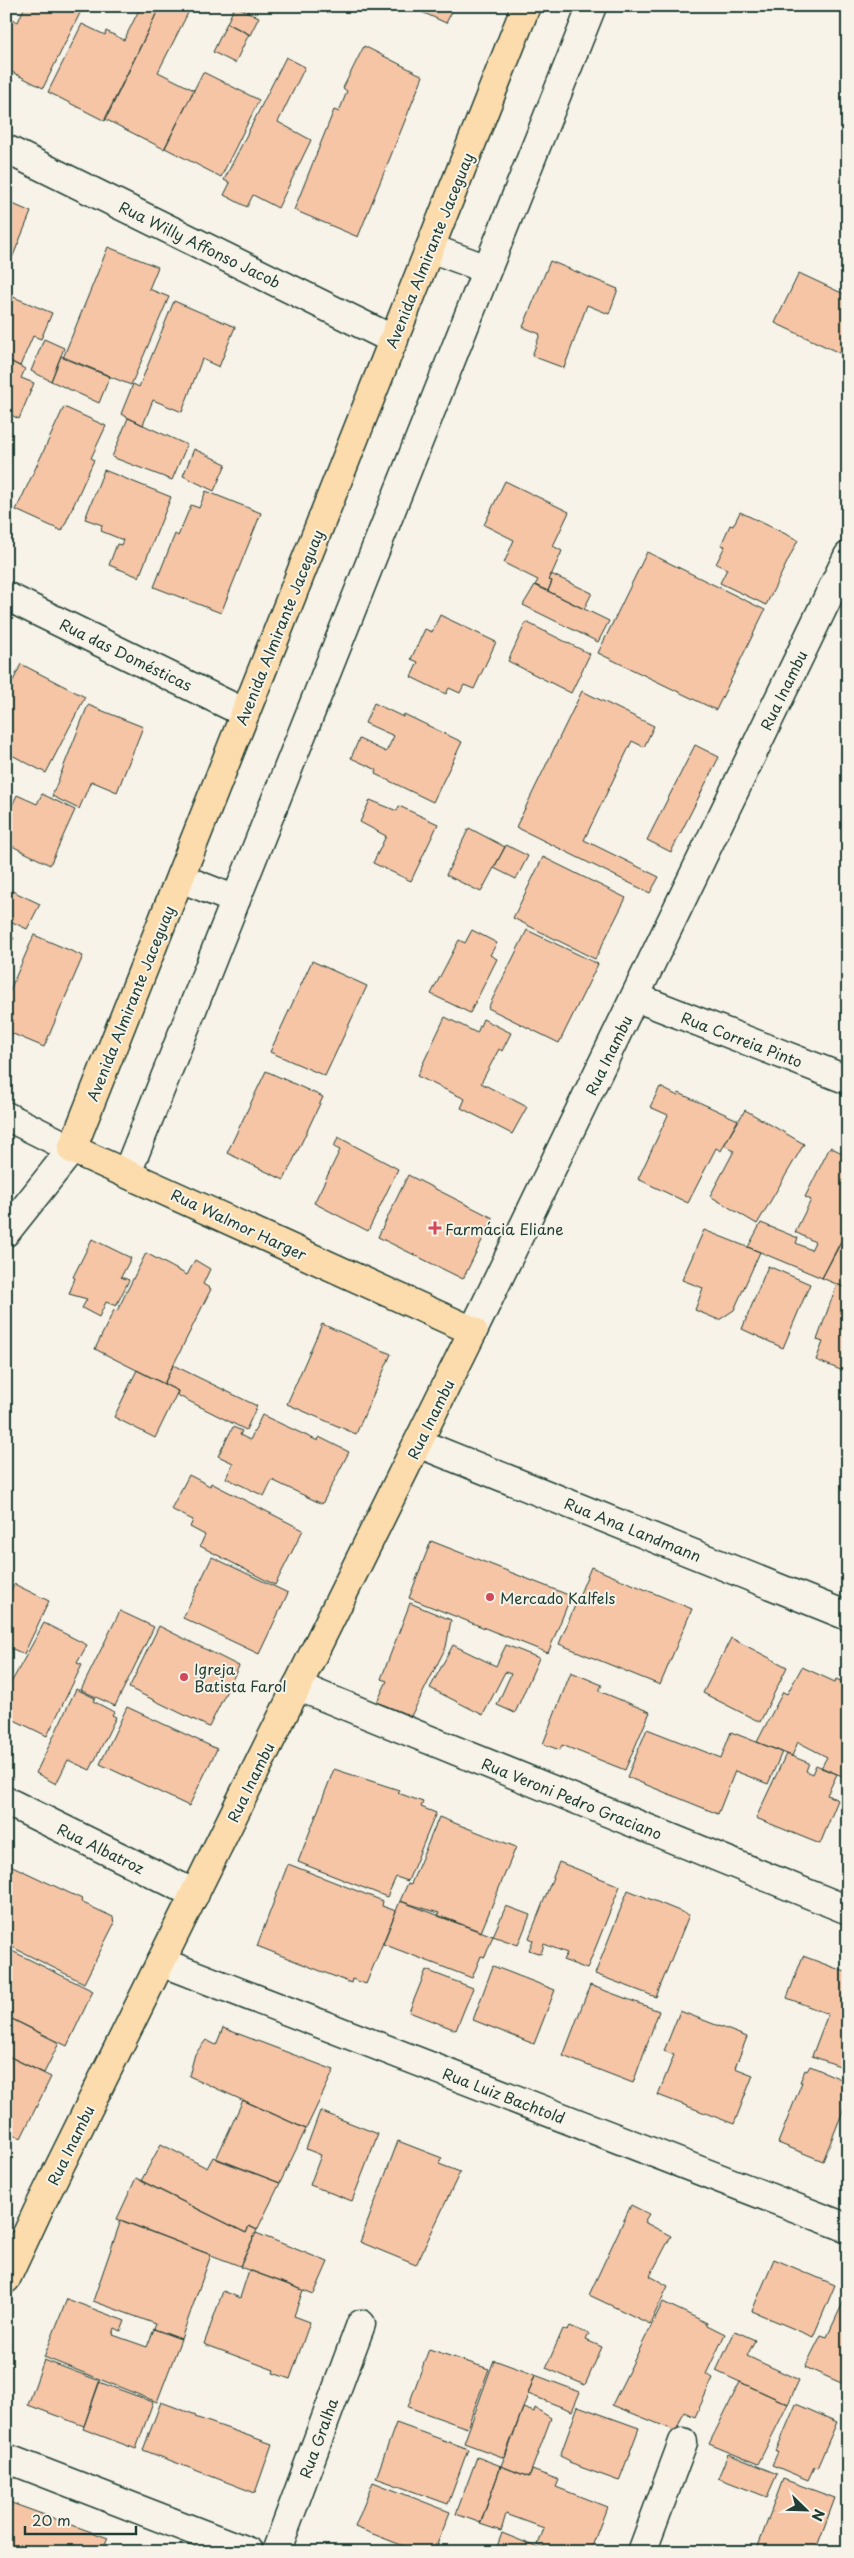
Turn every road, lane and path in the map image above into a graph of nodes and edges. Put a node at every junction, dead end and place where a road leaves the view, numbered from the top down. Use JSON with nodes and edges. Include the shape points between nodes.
{"nodes":[{"id":1,"x":526,"y":6,"type":"edge"},
{"id":2,"x":592,"y":6,"type":"edge"},
{"id":3,"x":6,"y":149,"type":"edge"},
{"id":4,"x":430,"y":248,"type":"junction"},
{"id":5,"x":487,"y":268,"type":"junction"},
{"id":6,"x":394,"y":340,"type":"junction"},
{"id":7,"x":848,"y":556,"type":"edge"},
{"id":8,"x":6,"y":596,"type":"edge"},
{"id":9,"x":245,"y":713,"type":"junction"},
{"id":10,"x":180,"y":878,"type":"junction"},
{"id":11,"x":236,"y":900,"type":"junction"},
{"id":12,"x":635,"y":997,"type":"junction"},
{"id":13,"x":848,"y":1080,"type":"edge"},
{"id":14,"x":6,"y":1116,"type":"edge"},
{"id":15,"x":72,"y":1149,"type":"junction"},
{"id":16,"x":127,"y":1173,"type":"junction"},
{"id":17,"x":6,"y":1232,"type":"edge"},
{"id":18,"x":473,"y":1331,"type":"junction"},
{"id":19,"x":418,"y":1443,"type":"junction"},
{"id":20,"x":848,"y":1616,"type":"edge"},
{"id":21,"x":297,"y":1686,"type":"junction"},
{"id":22,"x":6,"y":1801,"type":"edge"},
{"id":23,"x":195,"y":1894,"type":"junction"},
{"id":24,"x":848,"y":1910,"type":"edge"},
{"id":25,"x":161,"y":1962,"type":"junction"},
{"id":26,"x":848,"y":2228,"type":"edge"},
{"id":27,"x":6,"y":2279,"type":"edge"},
{"id":28,"x":361,"y":2324,"type":"dead end"},
{"id":29,"x":684,"y":2442,"type":"dead end"},
{"id":30,"x":6,"y":2458,"type":"edge"},
{"id":31,"x":249,"y":2552,"type":"edge"},
{"id":32,"x":276,"y":2552,"type":"edge"},
{"id":33,"x":642,"y":2552,"type":"edge"}],
"edges":[{"from":1,"to":4,"type":"main road","name":"Avenida Almirante Jaceguay"},
{"from":2,"to":5,"type":"street"},
{"from":3,"to":6,"type":"street","name":"Rua Willy Affonso Jacob"},
{"from":4,"to":5,"type":"street"},
{"from":4,"to":6,"type":"main road","name":"Avenida Almirante Jaceguay"},
{"from":5,"to":11,"type":"street"},
{"from":6,"to":9,"type":"main road","name":"Avenida Almirante Jaceguay"},
{"from":7,"to":12,"type":"street","name":"Rua Inambu"},
{"from":8,"to":9,"type":"street","name":"Rua das Domésticas"},
{"from":9,"to":10,"type":"main road","name":"Avenida Almirante Jaceguay"},
{"from":10,"to":11,"type":"street"},
{"from":10,"to":15,"type":"main road","name":"Avenida Almirante Jaceguay"},
{"from":11,"to":16,"type":"street"},
{"from":12,"to":13,"type":"street","name":"Rua Correia Pinto"},
{"from":12,"to":18,"type":"street","name":"Rua Inambu"},
{"from":14,"to":15,"type":"street","name":"Rua Walmor Harger"},
{"from":15,"to":16,"type":"main road","name":"Rua Walmor Harger"},
{"from":15,"to":17,"type":"street","name":"Avenida Almirante Jaceguay"},
{"from":16,"to":18,"type":"main road","name":"Rua Walmor Harger"},
{"from":18,"to":19,"type":"main road","name":"Rua Inambu"},
{"from":19,"to":20,"type":"street","name":"Rua Ana Landmann"},
{"from":19,"to":21,"type":"main road","name":"Rua Inambu"},
{"from":21,"to":23,"type":"main road","name":"Rua Inambu"},
{"from":21,"to":24,"type":"street","name":"Rua Veroni Pedro Graciano"},
{"from":22,"to":23,"type":"street","name":"Rua Albatroz"},
{"from":23,"to":25,"type":"main road","name":"Rua Inambu"},
{"from":25,"to":26,"type":"street","name":"Rua Luiz Bachtold"},
{"from":25,"to":27,"type":"main road","name":"Rua Inambu"},
{"from":28,"to":32,"type":"street","name":"Rua Gralha"},
{"from":29,"to":33,"type":"street"},
{"from":30,"to":31,"type":"street"}]}
